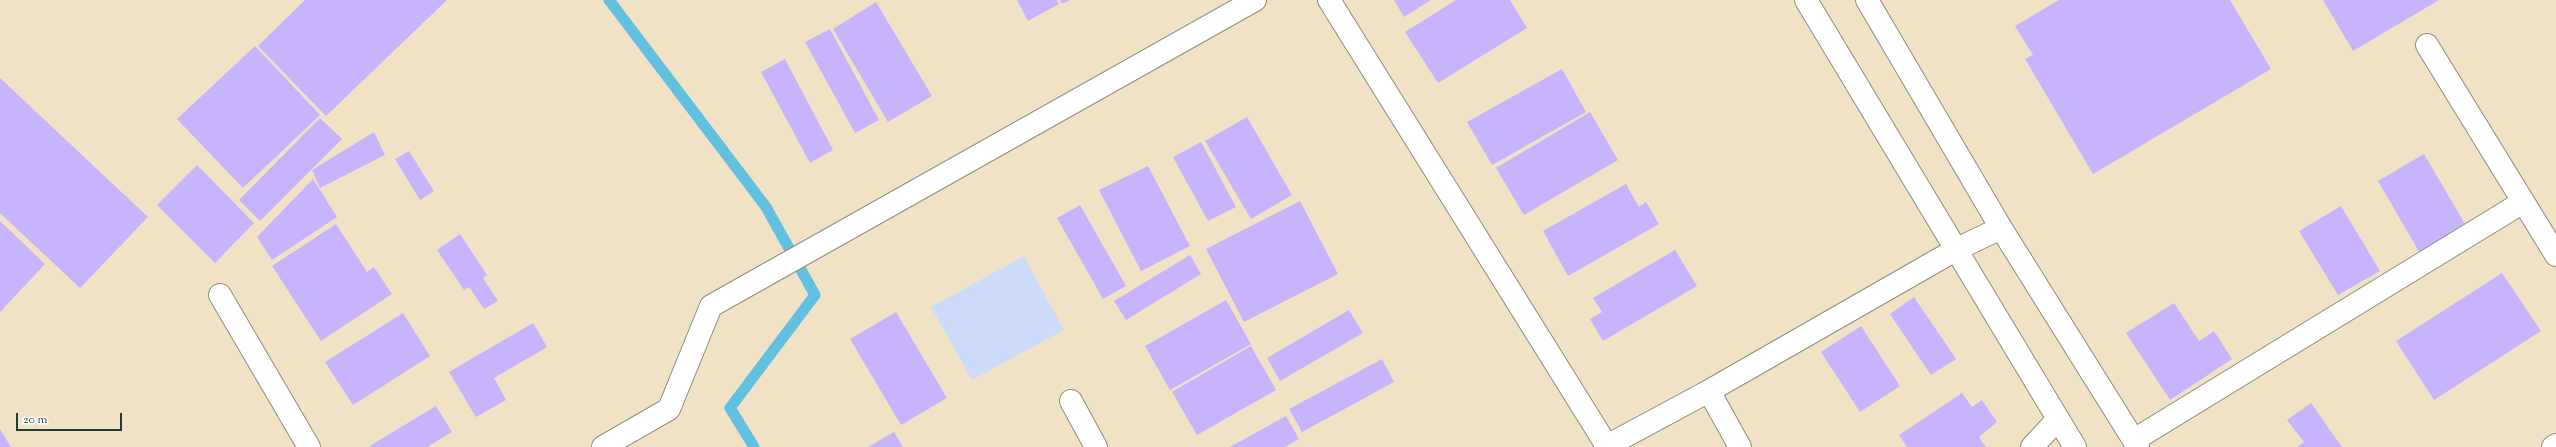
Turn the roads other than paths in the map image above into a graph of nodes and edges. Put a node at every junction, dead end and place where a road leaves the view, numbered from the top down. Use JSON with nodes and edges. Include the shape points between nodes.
{"nodes":[{"id":1,"x":1255,"y":0,"type":"edge"},
{"id":2,"x":1329,"y":0,"type":"edge"},
{"id":3,"x":1806,"y":0,"type":"edge"},
{"id":4,"x":1867,"y":0,"type":"edge"},
{"id":5,"x":2427,"y":45,"type":"dead end"},
{"id":6,"x":2523,"y":202,"type":"junction"},
{"id":7,"x":2001,"y":228,"type":"junction"},
{"id":8,"x":1957,"y":249,"type":"junction"},
{"id":9,"x":2556,"y":255,"type":"edge"},
{"id":10,"x":220,"y":295,"type":"dead end"},
{"id":11,"x":1709,"y":391,"type":"junction"},
{"id":12,"x":1071,"y":401,"type":"dead end"},
{"id":13,"x":2057,"y":420,"type":"junction"},
{"id":14,"x":2136,"y":444,"type":"edge"},
{"id":15,"x":2556,"y":445,"type":"edge"},
{"id":16,"x":1606,"y":446,"type":"edge"},
{"id":17,"x":309,"y":447,"type":"edge"},
{"id":18,"x":603,"y":447,"type":"edge"},
{"id":19,"x":1096,"y":447,"type":"edge"},
{"id":20,"x":1740,"y":447,"type":"edge"},
{"id":21,"x":2032,"y":447,"type":"edge"},
{"id":22,"x":2074,"y":447,"type":"edge"},
{"id":23,"x":2553,"y":447,"type":"edge"}],
"edges":[{"from":1,"to":18,"type":"street","via":[[711,306],[669,409]]},
{"from":2,"to":16,"type":"street"},
{"from":3,"to":8,"type":"street"},
{"from":4,"to":7,"type":"street"},
{"from":5,"to":6,"type":"street"},
{"from":6,"to":9,"type":"street"},
{"from":6,"to":14,"type":"street"},
{"from":7,"to":8,"type":"street"},
{"from":7,"to":14,"type":"street"},
{"from":8,"to":11,"type":"street"},
{"from":8,"to":13,"type":"street"},
{"from":10,"to":17,"type":"street"},
{"from":11,"to":16,"type":"street"},
{"from":11,"to":20,"type":"street"},
{"from":12,"to":19,"type":"street"},
{"from":13,"to":21,"type":"street"},
{"from":13,"to":22,"type":"street"},
{"from":15,"to":23,"type":"street"}]}
